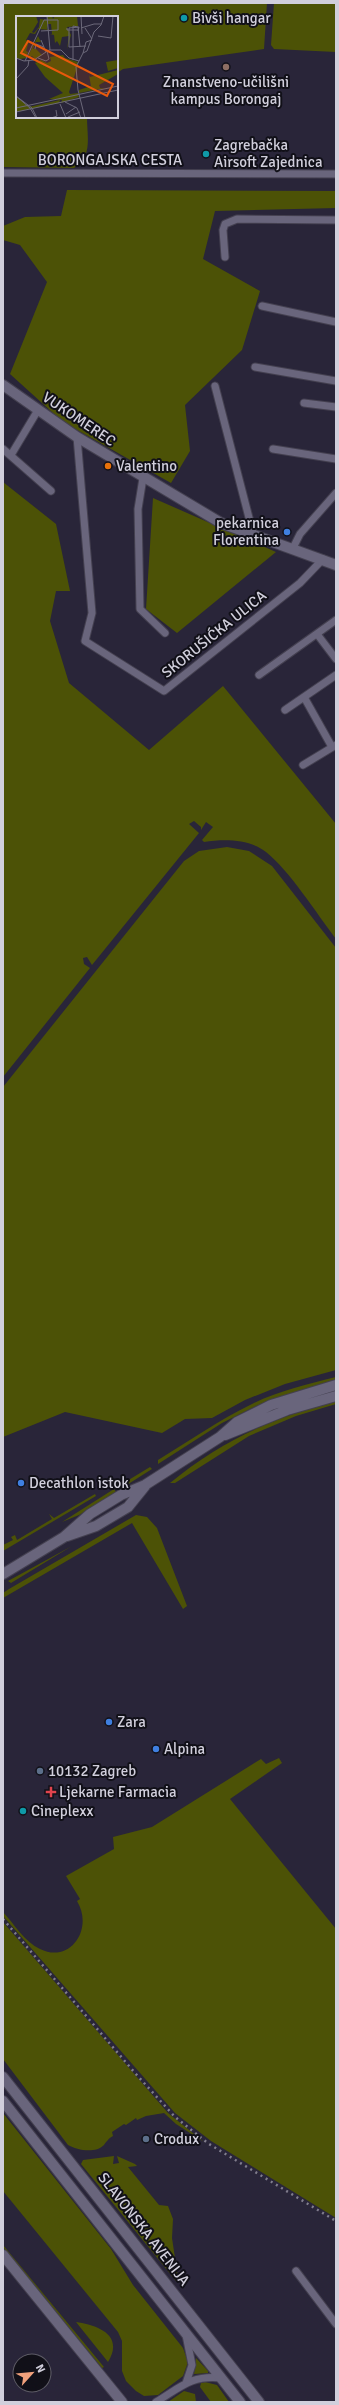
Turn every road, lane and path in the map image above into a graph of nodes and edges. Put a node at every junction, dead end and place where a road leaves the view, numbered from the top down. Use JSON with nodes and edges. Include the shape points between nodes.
{"nodes":[{"id":1,"x":3,"y":173,"type":"edge"},
{"id":2,"x":336,"y":174,"type":"edge"},
{"id":3,"x":336,"y":220,"type":"edge"},
{"id":4,"x":225,"y":257,"type":"dead end"},
{"id":5,"x":262,"y":306,"type":"dead end"},
{"id":6,"x":336,"y":322,"type":"edge"},
{"id":7,"x":255,"y":367,"type":"dead end"},
{"id":8,"x":336,"y":381,"type":"edge"},
{"id":9,"x":3,"y":385,"type":"edge"},
{"id":10,"x":215,"y":386,"type":"dead end"},
{"id":11,"x":304,"y":403,"type":"dead end"},
{"id":12,"x":336,"y":407,"type":"edge"},
{"id":13,"x":38,"y":410,"type":"junction"},
{"id":14,"x":78,"y":437,"type":"junction"},
{"id":15,"x":3,"y":449,"type":"edge"},
{"id":16,"x":272,"y":449,"type":"dead end"},
{"id":17,"x":11,"y":455,"type":"junction"},
{"id":18,"x":336,"y":459,"type":"edge"},
{"id":19,"x":143,"y":478,"type":"junction"},
{"id":20,"x":50,"y":491,"type":"dead end"},
{"id":21,"x":336,"y":493,"type":"edge"},
{"id":22,"x":254,"y":537,"type":"junction"},
{"id":23,"x":293,"y":548,"type":"junction"},
{"id":24,"x":323,"y":559,"type":"junction"},
{"id":25,"x":336,"y":564,"type":"edge"},
{"id":26,"x":336,"y":620,"type":"edge"},
{"id":27,"x":165,"y":633,"type":"dead end"},
{"id":28,"x":317,"y":634,"type":"junction"},
{"id":29,"x":336,"y":659,"type":"edge"},
{"id":30,"x":259,"y":675,"type":"dead end"},
{"id":31,"x":336,"y":675,"type":"edge"},
{"id":32,"x":304,"y":697,"type":"junction"},
{"id":33,"x":284,"y":710,"type":"dead end"},
{"id":34,"x":334,"y":746,"type":"edge"},
{"id":35,"x":303,"y":765,"type":"dead end"},
{"id":36,"x":336,"y":1385,"type":"edge"},
{"id":37,"x":336,"y":1396,"type":"edge"},
{"id":38,"x":220,"y":1437,"type":"junction"},
{"id":39,"x":145,"y":1485,"type":"junction"},
{"id":40,"x":64,"y":1537,"type":"junction"},
{"id":41,"x":3,"y":1574,"type":"edge"},
{"id":42,"x":3,"y":2077,"type":"edge"},
{"id":43,"x":3,"y":2101,"type":"edge"},
{"id":44,"x":3,"y":2255,"type":"edge"},
{"id":45,"x":296,"y":2271,"type":"dead end"},
{"id":46,"x":336,"y":2324,"type":"edge"},
{"id":47,"x":186,"y":2334,"type":"junction"},
{"id":48,"x":221,"y":2378,"type":"junction"},
{"id":49,"x":186,"y":2383,"type":"junction"},
{"id":50,"x":122,"y":2402,"type":"edge"},
{"id":51,"x":156,"y":2402,"type":"edge"},
{"id":52,"x":240,"y":2402,"type":"edge"},
{"id":53,"x":259,"y":2402,"type":"edge"}],
"edges":[{"from":1,"to":2,"type":"street","name":"BORONGAJSKA CESTA"},
{"from":3,"to":4,"type":"street","via":[[237,218],[225,224],[223,230]]},
{"from":5,"to":6,"type":"street"},
{"from":7,"to":8,"type":"street"},
{"from":9,"to":13,"type":"street","name":"VUKOMEREC"},
{"from":10,"to":22,"type":"street"},
{"from":11,"to":12,"type":"street"},
{"from":13,"to":14,"type":"street","name":"VUKOMEREC"},
{"from":13,"to":17,"type":"street"},
{"from":14,"to":19,"type":"street","name":"VUKOMEREC"},
{"from":14,"to":24,"type":"street","name":"SKORUŠIĆKA ULICA","via":[[76,445],[92,613],[85,641],[164,691],[300,583]]},
{"from":15,"to":17,"type":"street"},
{"from":16,"to":18,"type":"street"},
{"from":17,"to":20,"type":"street"},
{"from":19,"to":22,"type":"street","name":"VUKOMEREC","via":[[221,523]]},
{"from":19,"to":27,"type":"street","via":[[138,509],[140,609]]},
{"from":21,"to":23,"type":"street","via":[[300,534]]},
{"from":22,"to":23,"type":"street","name":"VUKOMEREC"},
{"from":23,"to":24,"type":"street","name":"VUKOMEREC"},
{"from":24,"to":25,"type":"street","name":"VUKOMEREC"},
{"from":26,"to":28,"type":"street"},
{"from":28,"to":29,"type":"street"},
{"from":28,"to":30,"type":"street"},
{"from":31,"to":32,"type":"street"},
{"from":32,"to":33,"type":"street"},
{"from":32,"to":34,"type":"street"},
{"from":34,"to":35,"type":"street"},
{"from":36,"to":38,"type":"street","via":[[258,1410],[237,1422]]},
{"from":37,"to":38,"type":"street","via":[[287,1410]]},
{"from":38,"to":39,"type":"street"},
{"from":39,"to":40,"type":"street","via":[[121,1495],[90,1514]]},
{"from":39,"to":40,"type":"street","via":[[128,1507],[96,1526]]},
{"from":40,"to":41,"type":"street"},
{"from":42,"to":53,"type":"street","name":"SLAVONSKA AVENIJA"},
{"from":43,"to":47,"type":"street"},
{"from":44,"to":50,"type":"street"},
{"from":45,"to":46,"type":"street"},
{"from":47,"to":48,"type":"street"},
{"from":47,"to":49,"type":"street","via":[[192,2365]]},
{"from":48,"to":49,"type":"street","via":[[203,2376]]},
{"from":48,"to":52,"type":"street"},
{"from":49,"to":51,"type":"street"}]}
